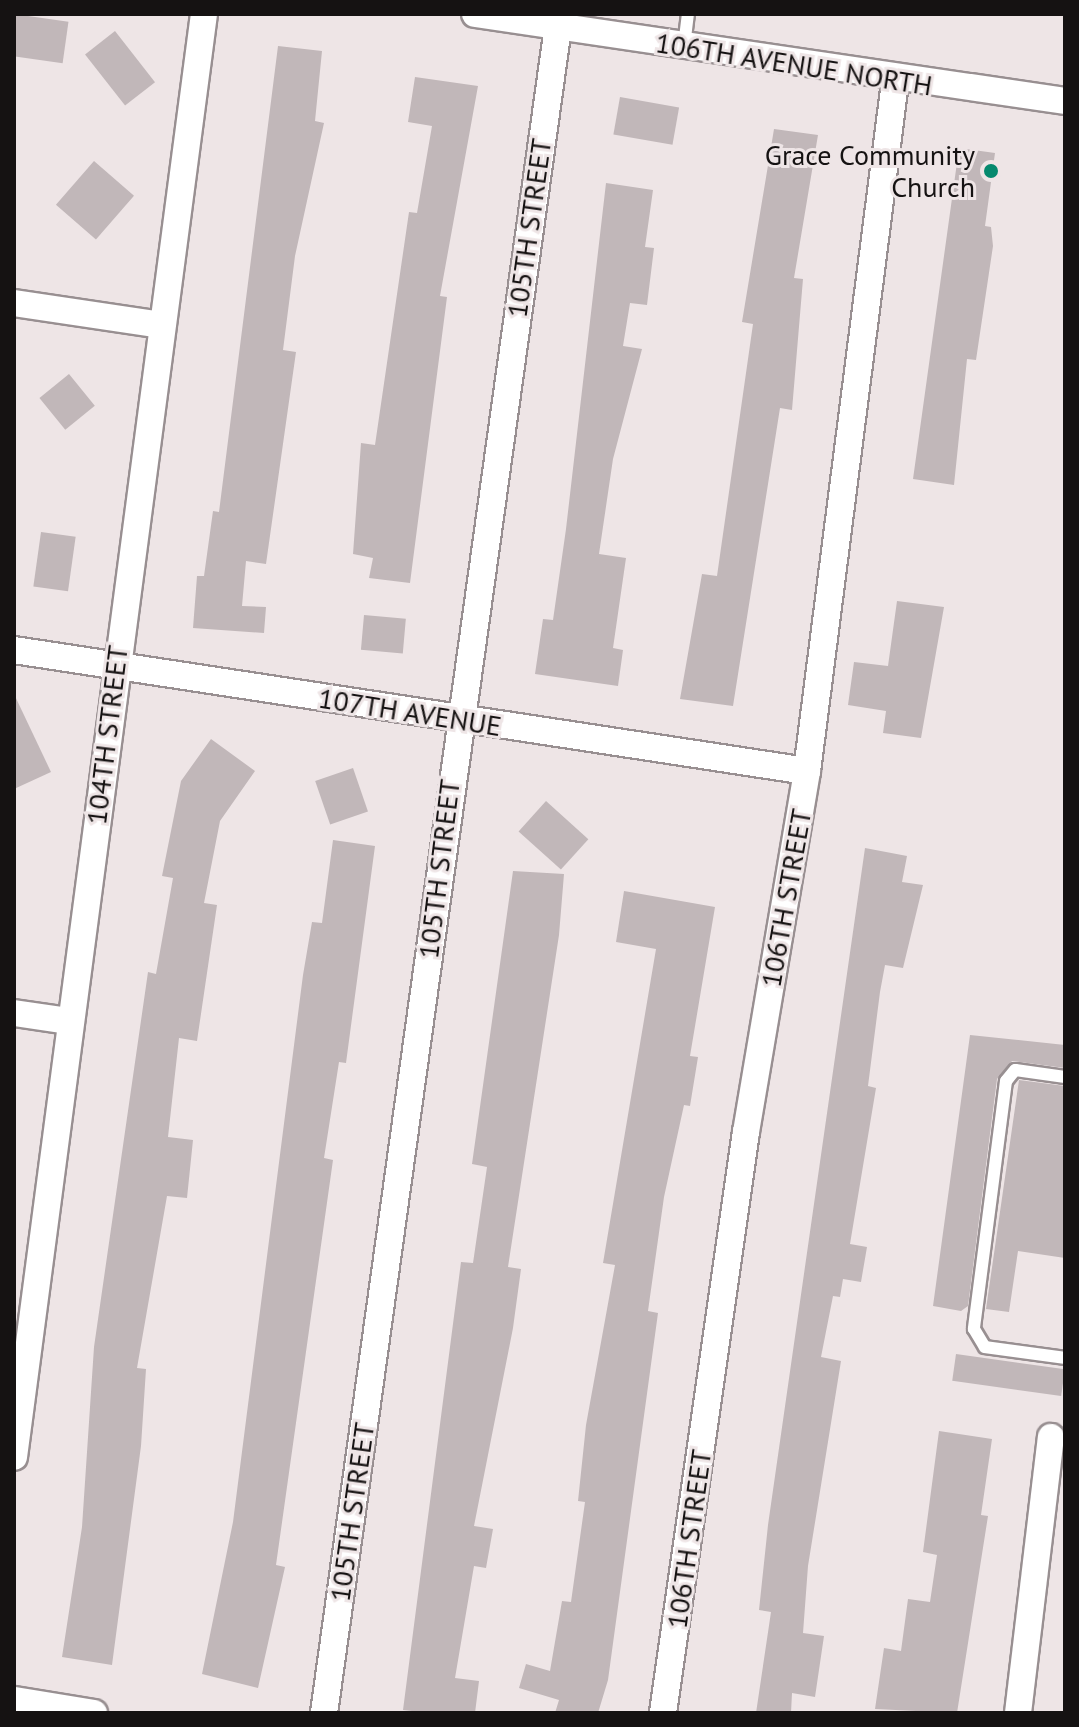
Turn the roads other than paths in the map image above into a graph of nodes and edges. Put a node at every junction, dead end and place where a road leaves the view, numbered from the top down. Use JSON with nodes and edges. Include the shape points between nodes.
{"nodes":[{"id":1,"x":204,"y":14,"type":"edge"},
{"id":2,"x":475,"y":14,"type":"edge"},
{"id":3,"x":688,"y":14,"type":"edge"},
{"id":4,"x":608,"y":24,"type":"edge"},
{"id":5,"x":558,"y":27,"type":"junction"},
{"id":6,"x":684,"y":46,"type":"junction"},
{"id":7,"x":895,"y":82,"type":"junction"},
{"id":8,"x":1065,"y":101,"type":"edge"},
{"id":9,"x":14,"y":303,"type":"edge"},
{"id":10,"x":161,"y":325,"type":"junction"},
{"id":11,"x":14,"y":650,"type":"edge"},
{"id":12,"x":115,"y":665,"type":"junction"},
{"id":13,"x":458,"y":720,"type":"junction"},
{"id":14,"x":807,"y":771,"type":"junction"},
{"id":15,"x":14,"y":1013,"type":"edge"},
{"id":16,"x":69,"y":1021,"type":"junction"},
{"id":17,"x":1065,"y":1077,"type":"edge"},
{"id":18,"x":1065,"y":1358,"type":"edge"},
{"id":19,"x":20,"y":1364,"type":"edge"},
{"id":20,"x":1051,"y":1437,"type":"dead end"},
{"id":21,"x":14,"y":1457,"type":"edge"},
{"id":22,"x":14,"y":1700,"type":"edge"},
{"id":23,"x":94,"y":1713,"type":"edge"},
{"id":24,"x":324,"y":1713,"type":"edge"},
{"id":25,"x":663,"y":1713,"type":"edge"},
{"id":26,"x":1018,"y":1713,"type":"edge"}],
"edges":[{"from":1,"to":10,"type":"street","name":"104TH STREET"},
{"from":2,"to":5,"type":"street","name":"106TH AVENUE NORTH"},
{"from":3,"to":6,"type":"lane"},
{"from":4,"to":5,"type":"street","name":"106TH AVENUE NORTH"},
{"from":4,"to":6,"type":"street","name":"106TH AVENUE NORTH"},
{"from":5,"to":13,"type":"street","name":"105TH STREET"},
{"from":6,"to":7,"type":"street","name":"106TH AVENUE NORTH"},
{"from":7,"to":8,"type":"street","name":"106TH AVENUE NORTH"},
{"from":7,"to":14,"type":"street","name":"106TH STREET"},
{"from":9,"to":10,"type":"street"},
{"from":10,"to":12,"type":"street","name":"104TH STREET"},
{"from":11,"to":12,"type":"street","name":"107TH AVENUE"},
{"from":12,"to":13,"type":"street","name":"107TH AVENUE"},
{"from":12,"to":16,"type":"street","name":"104TH STREET"},
{"from":13,"to":14,"type":"street","name":"107TH AVENUE"},
{"from":13,"to":24,"type":"street","name":"105TH STREET"},
{"from":14,"to":25,"type":"street","name":"106TH STREET","via":[[746,1132]]},
{"from":15,"to":16,"type":"street"},
{"from":16,"to":19,"type":"street","name":"104TH STREET"},
{"from":17,"to":18,"type":"lane","via":[[1015,1070],[1006,1081],[974,1329],[985,1347]]},
{"from":19,"to":21,"type":"street","name":"104TH STREET"},
{"from":20,"to":26,"type":"street"},
{"from":22,"to":23,"type":"street"}]}
